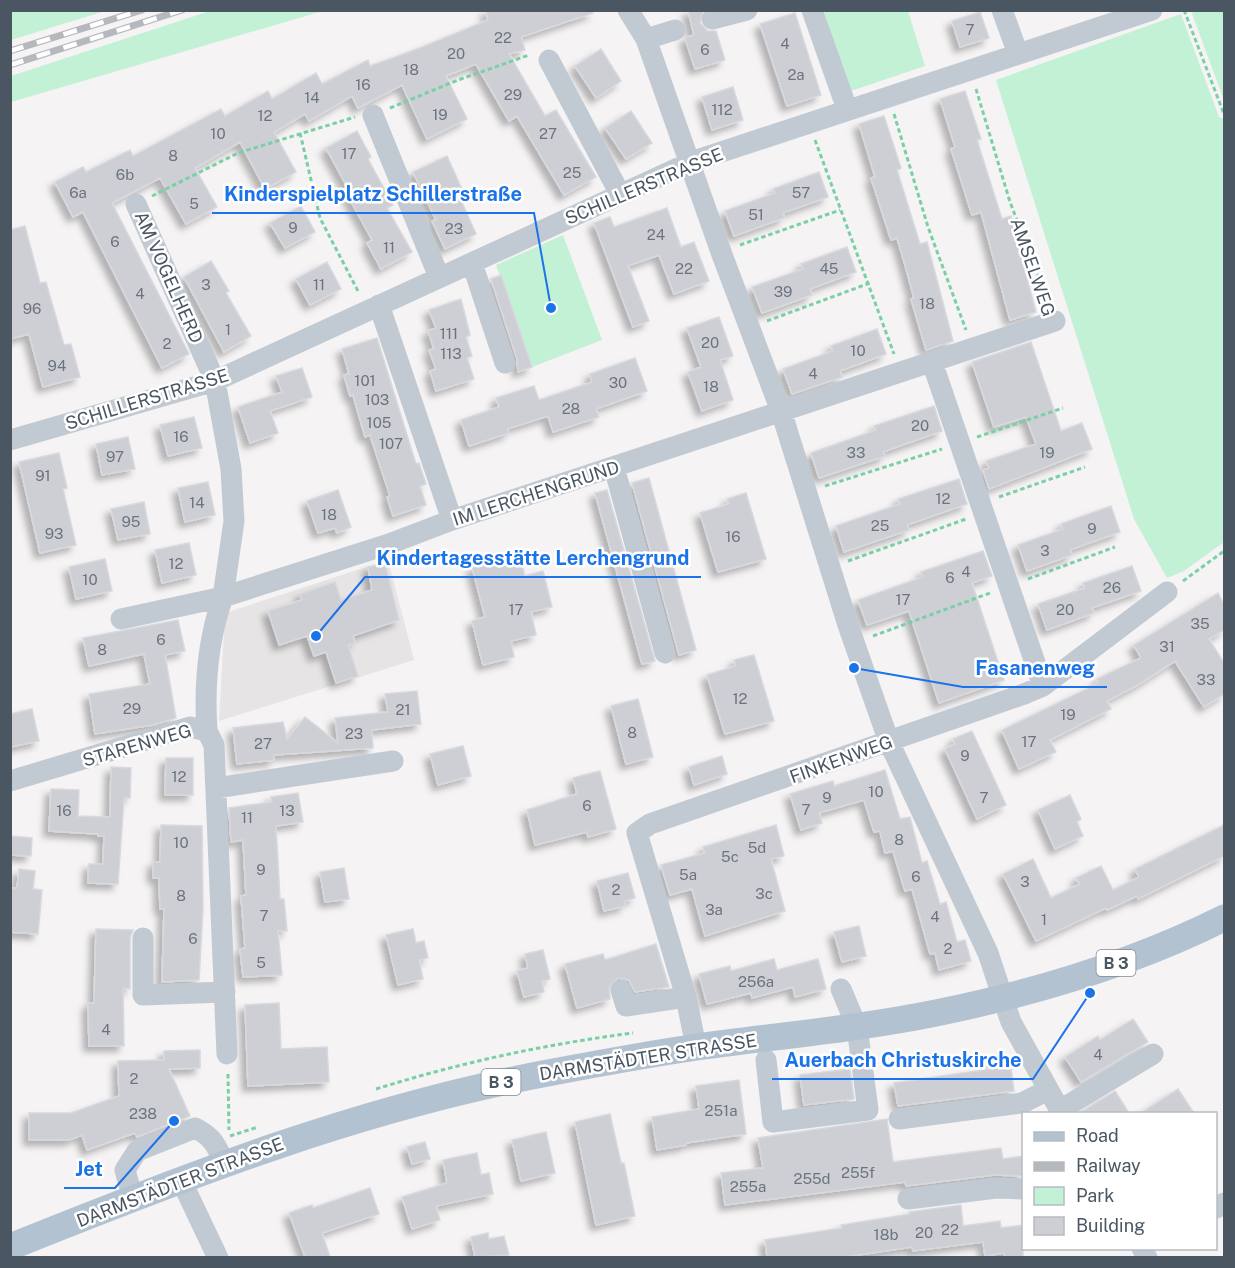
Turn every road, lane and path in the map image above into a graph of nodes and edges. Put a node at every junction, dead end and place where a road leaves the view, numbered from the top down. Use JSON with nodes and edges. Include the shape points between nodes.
{"nodes":[{"id":1,"x":628,"y":10,"type":"edge"},
{"id":2,"x":747,"y":10,"type":"edge"},
{"id":3,"x":813,"y":10,"type":"edge"},
{"id":4,"x":1002,"y":10,"type":"edge"},
{"id":5,"x":1152,"y":10,"type":"edge"},
{"id":6,"x":1184,"y":10,"type":"edge"},
{"id":7,"x":712,"y":20,"type":"dead end"},
{"id":8,"x":675,"y":30,"type":"dead end"},
{"id":9,"x":645,"y":39,"type":"junction"},
{"id":10,"x":1018,"y":54,"type":"junction"},
{"id":11,"x":549,"y":60,"type":"joint"},
{"id":12,"x":970,"y":70,"type":"junction"},
{"id":13,"x":888,"y":96,"type":"junction"},
{"id":14,"x":847,"y":109,"type":"junction"},
{"id":15,"x":1224,"y":114,"type":"edge"},
{"id":16,"x":373,"y":116,"type":"junction"},
{"id":17,"x":809,"y":121,"type":"junction"},
{"id":18,"x":300,"y":132,"type":"junction"},
{"id":19,"x":691,"y":162,"type":"junction"},
{"id":20,"x":620,"y":194,"type":"junction"},
{"id":21,"x":136,"y":204,"type":"joint"},
{"id":22,"x":840,"y":210,"type":"junction"},
{"id":23,"x":721,"y":252,"type":"junction"},
{"id":24,"x":472,"y":263,"type":"junction"},
{"id":25,"x":440,"y":277,"type":"junction"},
{"id":26,"x":870,"y":283,"type":"junction"},
{"id":27,"x":373,"y":308,"type":"junction"},
{"id":28,"x":1055,"y":321,"type":"joint"},
{"id":29,"x":750,"y":328,"type":"junction"},
{"id":30,"x":973,"y":348,"type":"junction"},
{"id":31,"x":932,"y":362,"type":"junction"},
{"id":32,"x":505,"y":363,"type":"dead end"},
{"id":33,"x":901,"y":372,"type":"junction"},
{"id":34,"x":215,"y":381,"type":"junction"},
{"id":35,"x":1063,"y":408,"type":"dead end"},
{"id":36,"x":781,"y":411,"type":"junction"},
{"id":37,"x":10,"y":440,"type":"edge"},
{"id":38,"x":961,"y":442,"type":"junction"},
{"id":39,"x":614,"y":467,"type":"junction"},
{"id":40,"x":1085,"y":467,"type":"dead end"},
{"id":41,"x":806,"y":492,"type":"junction"},
{"id":42,"x":984,"y":508,"type":"junction"},
{"id":43,"x":453,"y":520,"type":"junction"},
{"id":44,"x":1115,"y":547,"type":"dead end"},
{"id":45,"x":1224,"y":551,"type":"edge"},
{"id":46,"x":830,"y":567,"type":"junction"},
{"id":47,"x":1010,"y":586,"type":"junction"},
{"id":48,"x":1167,"y":592,"type":"joint"},
{"id":49,"x":223,"y":597,"type":"junction"},
{"id":50,"x":121,"y":619,"type":"dead end"},
{"id":51,"x":854,"y":643,"type":"junction"},
{"id":52,"x":665,"y":653,"type":"dead end"},
{"id":53,"x":1042,"y":686,"type":"junction"},
{"id":54,"x":207,"y":731,"type":"junction"},
{"id":55,"x":889,"y":742,"type":"junction"},
{"id":56,"x":393,"y":761,"type":"dead end"},
{"id":57,"x":10,"y":781,"type":"edge"},
{"id":58,"x":216,"y":788,"type":"junction"},
{"id":59,"x":1224,"y":918,"type":"edge"},
{"id":60,"x":143,"y":938,"type":"dead end"},
{"id":61,"x":841,"y":989,"type":"dead end"},
{"id":62,"x":621,"y":990,"type":"dead end"},
{"id":63,"x":225,"y":992,"type":"junction"},
{"id":64,"x":686,"y":997,"type":"junction"},
{"id":65,"x":1003,"y":998,"type":"junction"},
{"id":66,"x":857,"y":1027,"type":"junction"},
{"id":67,"x":636,"y":1032,"type":"dead end"},
{"id":68,"x":696,"y":1047,"type":"junction"},
{"id":69,"x":227,"y":1054,"type":"joint"},
{"id":70,"x":1153,"y":1054,"type":"dead end"},
{"id":71,"x":489,"y":1059,"type":"dead end"},
{"id":72,"x":766,"y":1060,"type":"dead end"},
{"id":73,"x":1048,"y":1090,"type":"junction"},
{"id":74,"x":1061,"y":1112,"type":"edge"},
{"id":75,"x":899,"y":1119,"type":"dead end"},
{"id":76,"x":232,"y":1160,"type":"junction"},
{"id":77,"x":181,"y":1180,"type":"junction"},
{"id":78,"x":1022,"y":1189,"type":"edge"},
{"id":79,"x":133,"y":1199,"type":"junction"},
{"id":80,"x":908,"y":1199,"type":"dead end"},
{"id":81,"x":10,"y":1247,"type":"edge"},
{"id":82,"x":218,"y":1257,"type":"edge"}],
"edges":[{"from":1,"to":9,"type":"street"},
{"from":2,"to":7,"type":"street"},
{"from":3,"to":14,"type":"street"},
{"from":4,"to":10,"type":"street"},
{"from":5,"to":10,"type":"street","name":"SCHILLERSTRASSE"},
{"from":6,"to":15,"type":"path"},
{"from":8,"to":9,"type":"street"},
{"from":9,"to":19,"type":"street"},
{"from":10,"to":12,"type":"street","name":"SCHILLERSTRASSE"},
{"from":11,"to":16,"type":"path","name":"AM VOGELHERD","via":[[530,55]]},
{"from":11,"to":20,"type":"street"},
{"from":12,"to":13,"type":"street","name":"SCHILLERSTRASSE"},
{"from":12,"to":28,"type":"path","name":"AMSELWEG","via":[[1010,202]]},
{"from":13,"to":14,"type":"street","name":"SCHILLERSTRASSE"},
{"from":13,"to":30,"type":"path","via":[[932,238]]},
{"from":14,"to":17,"type":"street","name":"SCHILLERSTRASSE"},
{"from":16,"to":18,"type":"path","name":"AM VOGELHERD"},
{"from":16,"to":25,"type":"street"},
{"from":17,"to":19,"type":"street","name":"SCHILLERSTRASSE"},
{"from":17,"to":22,"type":"path"},
{"from":18,"to":21,"type":"path","name":"AM VOGELHERD","via":[[238,153]]},
{"from":18,"to":27,"type":"path","via":[[320,218]]},
{"from":19,"to":20,"type":"street","name":"SCHILLERSTRASSE"},
{"from":19,"to":23,"type":"street"},
{"from":20,"to":24,"type":"street","name":"SCHILLERSTRASSE"},
{"from":21,"to":34,"type":"street","name":"AM VOGELHERD"},
{"from":22,"to":23,"type":"path"},
{"from":22,"to":26,"type":"path"},
{"from":23,"to":29,"type":"street"},
{"from":24,"to":25,"type":"street","name":"SCHILLERSTRASSE"},
{"from":24,"to":32,"type":"street"},
{"from":25,"to":27,"type":"street","name":"SCHILLERSTRASSE"},
{"from":26,"to":29,"type":"path"},
{"from":26,"to":33,"type":"path"},
{"from":27,"to":34,"type":"street","name":"SCHILLERSTRASSE"},
{"from":27,"to":43,"type":"street"},
{"from":28,"to":30,"type":"street","name":"AMSELWEG"},
{"from":29,"to":36,"type":"street"},
{"from":30,"to":31,"type":"street","name":"AMSELWEG"},
{"from":31,"to":33,"type":"street","name":"AMSELWEG"},
{"from":31,"to":38,"type":"street"},
{"from":33,"to":36,"type":"street","name":"AMSELWEG"},
{"from":34,"to":37,"type":"street","name":"SCHILLERSTRASSE"},
{"from":34,"to":49,"type":"street","via":[[231,469],[234,521]]},
{"from":35,"to":38,"type":"path"},
{"from":36,"to":39,"type":"street","name":"IM LERCHENGRUND"},
{"from":36,"to":41,"type":"street"},
{"from":38,"to":41,"type":"path"},
{"from":38,"to":42,"type":"street"},
{"from":39,"to":43,"type":"street","name":"IM LERCHENGRUND"},
{"from":39,"to":52,"type":"street"},
{"from":40,"to":42,"type":"path"},
{"from":41,"to":46,"type":"street"},
{"from":42,"to":46,"type":"path"},
{"from":42,"to":47,"type":"street"},
{"from":43,"to":49,"type":"street","name":"IM LERCHENGRUND"},
{"from":44,"to":47,"type":"path"},
{"from":45,"to":48,"type":"path"},
{"from":46,"to":51,"type":"street"},
{"from":47,"to":51,"type":"path"},
{"from":47,"to":53,"type":"street"},
{"from":48,"to":53,"type":"street","name":"FINKENWEG"},
{"from":49,"to":50,"type":"street","name":"IM LERCHENGRUND"},
{"from":49,"to":54,"type":"street","via":[[214,621],[205,699]]},
{"from":51,"to":55,"type":"street"},
{"from":53,"to":55,"type":"street","name":"FINKENWEG"},
{"from":54,"to":57,"type":"street","name":"STARENWEG","via":[[190,727]]},
{"from":54,"to":58,"type":"street","name":"STARENWEG","via":[[214,745]]},
{"from":55,"to":64,"type":"street","name":"FINKENWEG","via":[[650,824],[637,833]]},
{"from":55,"to":65,"type":"street","via":[[988,953]]},
{"from":56,"to":58,"type":"street"},
{"from":58,"to":63,"type":"street","name":"STARENWEG"},
{"from":59,"to":65,"type":"main road","name":"DARMSTÄDTER STRASSE","number":"B 3","via":[[1128,959]]},
{"from":60,"to":63,"type":"street","via":[[143,995]]},
{"from":61,"to":66,"type":"street"},
{"from":62,"to":64,"type":"street","via":[[626,1006]]},
{"from":63,"to":69,"type":"street","name":"STARENWEG"},
{"from":64,"to":68,"type":"street","name":"FINKENWEG"},
{"from":65,"to":66,"type":"main road","name":"DARMSTÄDTER STRASSE","number":"B 3"},
{"from":65,"to":73,"type":"street","via":[[1011,1022]]},
{"from":66,"to":68,"type":"main road","name":"DARMSTÄDTER STRASSE","number":"B 3"},
{"from":66,"to":72,"type":"street","via":[[868,1110],[773,1122]]},
{"from":67,"to":71,"type":"path"},
{"from":68,"to":76,"type":"main road","name":"DARMSTÄDTER STRASSE","number":"B 3","via":[[494,1084],[334,1126]]},
{"from":69,"to":76,"type":"path"},
{"from":70,"to":74,"type":"street"},
{"from":73,"to":74,"type":"street"},
{"from":73,"to":75,"type":"street","via":[[1022,1103]]},
{"from":76,"to":77,"type":"main road","name":"DARMSTÄDTER STRASSE","number":"B 3"},
{"from":76,"to":79,"type":"street","via":[[208,1134],[195,1128],[137,1151],[125,1170]]},
{"from":77,"to":79,"type":"main road","name":"DARMSTÄDTER STRASSE","number":"B 3"},
{"from":77,"to":82,"type":"street"},
{"from":78,"to":80,"type":"street","via":[[996,1188]]},
{"from":79,"to":81,"type":"main road","name":"DARMSTÄDTER STRASSE","number":"B 3"}]}
